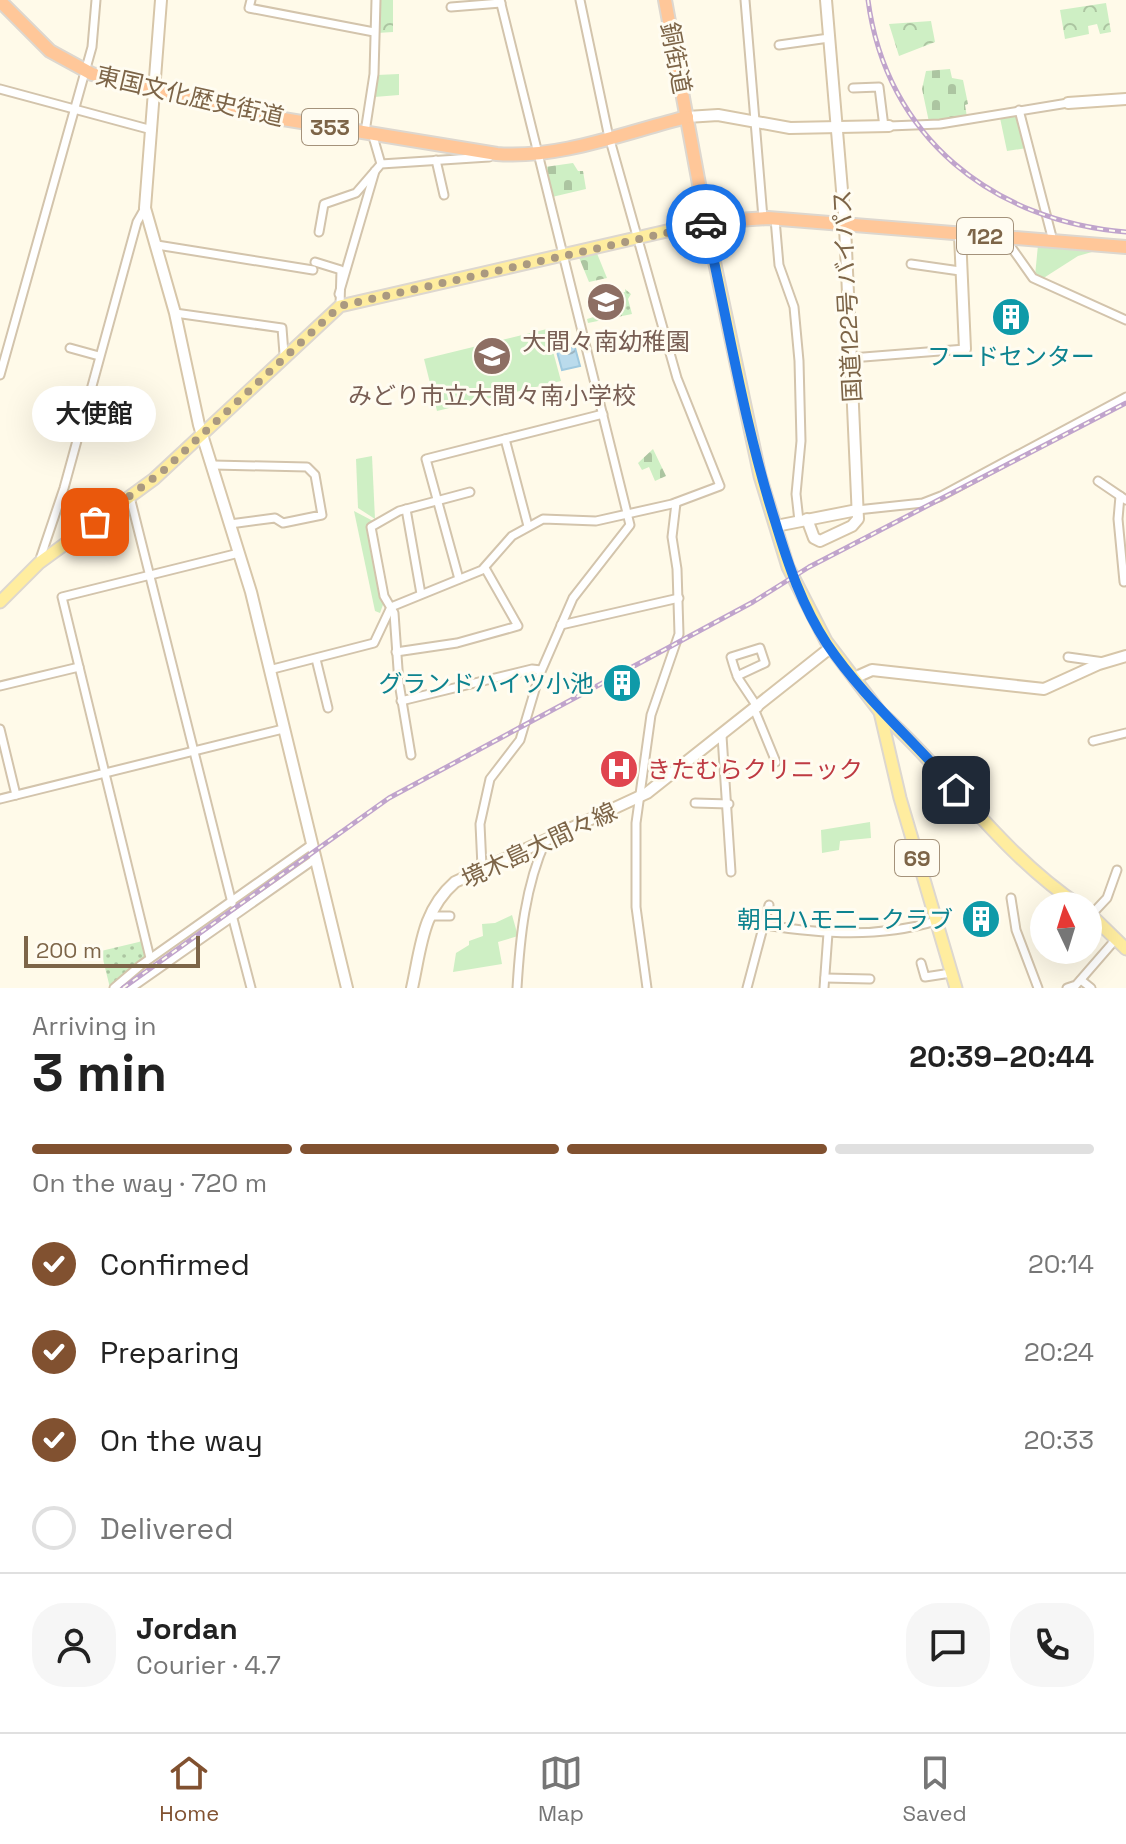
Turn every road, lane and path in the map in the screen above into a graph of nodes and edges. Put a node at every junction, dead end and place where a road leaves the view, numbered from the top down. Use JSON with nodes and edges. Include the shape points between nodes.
{"nodes":[{"id":1,"x":96,"y":0,"type":"edge"},
{"id":2,"x":161,"y":0,"type":"edge"},
{"id":3,"x":251,"y":0,"type":"edge"},
{"id":4,"x":376,"y":0,"type":"edge"},
{"id":5,"x":580,"y":0,"type":"edge"},
{"id":6,"x":665,"y":0,"type":"edge"},
{"id":7,"x":745,"y":0,"type":"edge"},
{"id":8,"x":826,"y":0,"type":"edge"},
{"id":9,"x":0,"y":1,"type":"edge"},
{"id":10,"x":500,"y":2,"type":"edge"},
{"id":11,"x":451,"y":7,"type":"dead end"},
{"id":12,"x":374,"y":32,"type":"junction"},
{"id":13,"x":829,"y":38,"type":"junction"},
{"id":14,"x":779,"y":45,"type":"dead end"},
{"id":15,"x":84,"y":71,"type":"junction"},
{"id":16,"x":853,"y":88,"type":"dead end"},
{"id":17,"x":0,"y":89,"type":"edge"},
{"id":18,"x":156,"y":90,"type":"junction"},
{"id":19,"x":1126,"y":99,"type":"edge"},
{"id":20,"x":1068,"y":103,"type":"joint"},
{"id":21,"x":74,"y":109,"type":"junction"},
{"id":22,"x":1019,"y":110,"type":"junction"},
{"id":23,"x":687,"y":117,"type":"junction"},
{"id":24,"x":754,"y":123,"type":"junction"},
{"id":25,"x":886,"y":126,"type":"junction"},
{"id":26,"x":836,"y":129,"type":"junction"},
{"id":27,"x":152,"y":130,"type":"junction"},
{"id":28,"x":368,"y":132,"type":"junction"},
{"id":29,"x":609,"y":137,"type":"junction"},
{"id":30,"x":539,"y":153,"type":"junction"},
{"id":31,"x":495,"y":154,"type":"junction"},
{"id":32,"x":436,"y":160,"type":"junction"},
{"id":33,"x":378,"y":166,"type":"junction"},
{"id":34,"x":444,"y":195,"type":"dead end"},
{"id":35,"x":145,"y":208,"type":"junction"},
{"id":36,"x":769,"y":218,"type":"junction"},
{"id":37,"x":706,"y":222,"type":"junction"},
{"id":38,"x":845,"y":226,"type":"junction"},
{"id":39,"x":319,"y":232,"type":"dead end"},
{"id":40,"x":960,"y":235,"type":"junction"},
{"id":41,"x":1004,"y":237,"type":"junction"},
{"id":42,"x":637,"y":238,"type":"junction"},
{"id":43,"x":1053,"y":241,"type":"junction"},
{"id":44,"x":157,"y":245,"type":"junction"},
{"id":45,"x":1126,"y":247,"type":"edge"},
{"id":46,"x":565,"y":255,"type":"junction"},
{"id":47,"x":911,"y":264,"type":"dead end"},
{"id":48,"x":960,"y":271,"type":"junction"},
{"id":49,"x":340,"y":300,"type":"junction"},
{"id":50,"x":175,"y":313,"type":"junction"},
{"id":51,"x":1126,"y":320,"type":"edge"},
{"id":52,"x":70,"y":348,"type":"dead end"},
{"id":53,"x":965,"y":349,"type":"joint"},
{"id":54,"x":284,"y":354,"type":"junction"},
{"id":55,"x":99,"y":356,"type":"junction"},
{"id":56,"x":851,"y":358,"type":"junction"},
{"id":57,"x":0,"y":375,"type":"edge"},
{"id":58,"x":1126,"y":397,"type":"edge"},
{"id":59,"x":603,"y":414,"type":"junction"},
{"id":60,"x":201,"y":433,"type":"junction"},
{"id":61,"x":505,"y":439,"type":"junction"},
{"id":62,"x":213,"y":465,"type":"junction"},
{"id":63,"x":1098,"y":481,"type":"dead end"},
{"id":64,"x":470,"y":492,"type":"dead end"},
{"id":65,"x":130,"y":497,"type":"junction"},
{"id":66,"x":1123,"y":498,"type":"edge"},
{"id":67,"x":437,"y":501,"type":"junction"},
{"id":68,"x":676,"y":503,"type":"junction"},
{"id":69,"x":406,"y":509,"type":"junction"},
{"id":70,"x":857,"y":510,"type":"junction"},
{"id":71,"x":629,"y":512,"type":"junction"},
{"id":72,"x":803,"y":520,"type":"junction"},
{"id":73,"x":230,"y":524,"type":"junction"},
{"id":74,"x":528,"y":526,"type":"junction"},
{"id":75,"x":776,"y":526,"type":"junction"},
{"id":76,"x":239,"y":553,"type":"junction"},
{"id":77,"x":39,"y":563,"type":"junction"},
{"id":78,"x":485,"y":568,"type":"junction"},
{"id":79,"x":151,"y":575,"type":"junction"},
{"id":80,"x":459,"y":579,"type":"junction"},
{"id":81,"x":1124,"y":582,"type":"dead end"},
{"id":82,"x":421,"y":594,"type":"junction"},
{"id":83,"x":679,"y":598,"type":"junction"},
{"id":84,"x":0,"y":602,"type":"edge"},
{"id":85,"x":391,"y":607,"type":"junction"},
{"id":86,"x":561,"y":625,"type":"junction"},
{"id":87,"x":830,"y":648,"type":"junction"},
{"id":88,"x":396,"y":652,"type":"junction"},
{"id":89,"x":1126,"y":656,"type":"edge"},
{"id":90,"x":1068,"y":657,"type":"dead end"},
{"id":91,"x":316,"y":659,"type":"junction"},
{"id":92,"x":1104,"y":662,"type":"junction"},
{"id":93,"x":79,"y":667,"type":"junction"},
{"id":94,"x":269,"y":670,"type":"junction"},
{"id":95,"x":541,"y":670,"type":"junction"},
{"id":96,"x":737,"y":676,"type":"junction"},
{"id":97,"x":854,"y":678,"type":"junction"},
{"id":98,"x":0,"y":686,"type":"edge"},
{"id":99,"x":401,"y":701,"type":"junction"},
{"id":100,"x":328,"y":708,"type":"dead end"},
{"id":101,"x":756,"y":709,"type":"junction"},
{"id":102,"x":880,"y":712,"type":"junction"},
{"id":103,"x":0,"y":729,"type":"edge"},
{"id":104,"x":283,"y":729,"type":"junction"},
{"id":105,"x":1126,"y":733,"type":"edge"},
{"id":106,"x":722,"y":736,"type":"junction"},
{"id":107,"x":1093,"y":741,"type":"dead end"},
{"id":108,"x":193,"y":751,"type":"junction"},
{"id":109,"x":411,"y":755,"type":"dead end"},
{"id":110,"x":776,"y":762,"type":"dead end"},
{"id":111,"x":105,"y":773,"type":"junction"},
{"id":112,"x":16,"y":795,"type":"junction"},
{"id":113,"x":641,"y":797,"type":"junction"},
{"id":114,"x":0,"y":799,"type":"edge"},
{"id":115,"x":695,"y":803,"type":"dead end"},
{"id":116,"x":729,"y":804,"type":"junction"},
{"id":117,"x":546,"y":840,"type":"junction"},
{"id":118,"x":311,"y":845,"type":"junction"},
{"id":119,"x":315,"y":859,"type":"junction"},
{"id":120,"x":482,"y":867,"type":"junction"},
{"id":121,"x":1117,"y":870,"type":"dead end"},
{"id":122,"x":731,"y":872,"type":"dead end"},
{"id":123,"x":1061,"y":892,"type":"edge"},
{"id":124,"x":1011,"y":898,"type":"dead end"},
{"id":125,"x":1102,"y":902,"type":"edge"},
{"id":126,"x":232,"y":903,"type":"junction"},
{"id":127,"x":769,"y":905,"type":"dead end"},
{"id":128,"x":232,"y":915,"type":"junction"},
{"id":129,"x":429,"y":916,"type":"junction"},
{"id":130,"x":450,"y":916,"type":"dead end"},
{"id":131,"x":936,"y":921,"type":"junction"},
{"id":132,"x":765,"y":925,"type":"junction"},
{"id":133,"x":1102,"y":925,"type":"edge"},
{"id":134,"x":828,"y":933,"type":"junction"},
{"id":135,"x":1116,"y":939,"type":"junction"},
{"id":136,"x":1126,"y":949,"type":"edge"},
{"id":137,"x":150,"y":958,"type":"junction"},
{"id":138,"x":921,"y":963,"type":"dead end"},
{"id":139,"x":951,"y":973,"type":"junction"},
{"id":140,"x":825,"y":978,"type":"junction"},
{"id":141,"x":870,"y":979,"type":"dead end"},
{"id":142,"x":1081,"y":980,"type":"junction"},
{"id":143,"x":114,"y":988,"type":"edge"},
{"id":144,"x":131,"y":988,"type":"edge"},
{"id":145,"x":251,"y":988,"type":"edge"},
{"id":146,"x":347,"y":988,"type":"edge"},
{"id":147,"x":412,"y":988,"type":"edge"},
{"id":148,"x":517,"y":988,"type":"edge"},
{"id":149,"x":647,"y":988,"type":"edge"},
{"id":150,"x":747,"y":988,"type":"edge"},
{"id":151,"x":824,"y":988,"type":"edge"},
{"id":152,"x":956,"y":988,"type":"edge"},
{"id":153,"x":1038,"y":988,"type":"edge"},
{"id":154,"x":1067,"y":988,"type":"edge"},
{"id":155,"x":1091,"y":988,"type":"edge"}],
"edges":[{"from":1,"to":15,"type":"street"},
{"from":2,"to":18,"type":"street"},
{"from":3,"to":12,"type":"street","via":[[249,8]]},
{"from":4,"to":12,"type":"street"},
{"from":5,"to":29,"type":"street"},
{"from":6,"to":23,"type":"highway","name":"銅街道"},
{"from":7,"to":24,"type":"street"},
{"from":8,"to":13,"type":"street","name":"国道122号 バイパス"},
{"from":9,"to":15,"type":"highway","name":"東国文化歴史街道","number":"353","via":[[50,51]]},
{"from":10,"to":11,"type":"street"},
{"from":10,"to":30,"type":"street"},
{"from":12,"to":28,"type":"street"},
{"from":13,"to":14,"type":"street"},
{"from":13,"to":26,"type":"street","name":"国道122号 バイパス"},
{"from":15,"to":18,"type":"highway","name":"東国文化歴史街道","number":"353"},
{"from":15,"to":21,"type":"street"},
{"from":16,"to":25,"type":"street","via":[[879,87]]},
{"from":17,"to":21,"type":"street"},
{"from":18,"to":27,"type":"street"},
{"from":18,"to":28,"type":"highway","name":"東国文化歴史街道","number":"353"},
{"from":19,"to":20,"type":"street"},
{"from":20,"to":22,"type":"street"},
{"from":21,"to":27,"type":"street"},
{"from":21,"to":57,"type":"street"},
{"from":22,"to":25,"type":"street","via":[[940,124]]},
{"from":22,"to":43,"type":"street"},
{"from":23,"to":24,"type":"street","via":[[718,115]]},
{"from":23,"to":29,"type":"highway","name":"東国文化歴史街道","number":"353"},
{"from":23,"to":37,"type":"highway"},
{"from":24,"to":26,"type":"street"},
{"from":24,"to":36,"type":"street"},
{"from":25,"to":26,"type":"street"},
{"from":26,"to":38,"type":"street","name":"国道122号 バイパス"},
{"from":27,"to":35,"type":"street"},
{"from":28,"to":31,"type":"highway","name":"東国文化歴史街道","number":"353"},
{"from":28,"to":33,"type":"street"},
{"from":29,"to":30,"type":"highway","name":"東国文化歴史街道","number":"353"},
{"from":29,"to":42,"type":"street"},
{"from":30,"to":31,"type":"highway","name":"東国文化歴史街道","number":"353"},
{"from":30,"to":46,"type":"street"},
{"from":31,"to":32,"type":"street"},
{"from":32,"to":33,"type":"street"},
{"from":32,"to":34,"type":"street"},
{"from":33,"to":39,"type":"street","via":[[359,191],[324,204]]},
{"from":33,"to":49,"type":"street"},
{"from":35,"to":44,"type":"street"},
{"from":35,"to":55,"type":"street"},
{"from":36,"to":37,"type":"highway","number":"122"},
{"from":36,"to":38,"type":"highway","number":"122"},
{"from":36,"to":72,"type":"street","via":[[794,307],[802,422],[796,494]]},
{"from":37,"to":42,"type":"main road"},
{"from":37,"to":75,"type":"main road","number":"69","via":[[752,442]]},
{"from":38,"to":40,"type":"highway","number":"122"},
{"from":38,"to":56,"type":"street","name":"国道122号 バイパス"},
{"from":40,"to":41,"type":"highway","number":"122"},
{"from":40,"to":48,"type":"street"},
{"from":41,"to":43,"type":"highway","number":"122"},
{"from":41,"to":51,"type":"street","via":[[1033,278]]},
{"from":42,"to":46,"type":"main road"},
{"from":42,"to":68,"type":"street","via":[[682,395],[720,486]]},
{"from":43,"to":45,"type":"highway","number":"122"},
{"from":44,"to":49,"type":"street","via":[[341,270]]},
{"from":44,"to":50,"type":"street"},
{"from":46,"to":49,"type":"main road"},
{"from":46,"to":59,"type":"street"},
{"from":47,"to":48,"type":"street"},
{"from":48,"to":53,"type":"street"},
{"from":49,"to":54,"type":"main road"},
{"from":50,"to":54,"type":"street","via":[[282,328]]},
{"from":50,"to":60,"type":"street"},
{"from":52,"to":55,"type":"street"},
{"from":53,"to":56,"type":"street"},
{"from":54,"to":60,"type":"main road"},
{"from":55,"to":77,"type":"street"},
{"from":56,"to":70,"type":"street","name":"国道122号 バイパス"},
{"from":58,"to":70,"type":"street","via":[[936,498]]},
{"from":59,"to":61,"type":"street"},
{"from":59,"to":71,"type":"street"},
{"from":60,"to":62,"type":"street"},
{"from":60,"to":65,"type":"main road"},
{"from":61,"to":67,"type":"street","via":[[426,459]]},
{"from":61,"to":74,"type":"street"},
{"from":62,"to":73,"type":"street"},
{"from":62,"to":73,"type":"street","via":[[307,467],[315,473],[322,515],[283,523],[276,517]]},
{"from":63,"to":66,"type":"street"},
{"from":64,"to":67,"type":"street"},
{"from":65,"to":77,"type":"main road"},
{"from":65,"to":79,"type":"street"},
{"from":66,"to":81,"type":"street"},
{"from":67,"to":69,"type":"street"},
{"from":67,"to":80,"type":"street"},
{"from":68,"to":71,"type":"street"},
{"from":68,"to":83,"type":"street","via":[[672,537]]},
{"from":69,"to":82,"type":"street"},
{"from":69,"to":85,"type":"street","via":[[371,528],[384,596]]},
{"from":70,"to":72,"type":"street"},
{"from":70,"to":72,"type":"street","via":[[855,524],[820,541]]},
{"from":71,"to":74,"type":"street","via":[[588,522],[547,518]]},
{"from":71,"to":86,"type":"street","via":[[627,533],[586,577]]},
{"from":72,"to":75,"type":"street"},
{"from":73,"to":76,"type":"street"},
{"from":74,"to":78,"type":"street"},
{"from":75,"to":87,"type":"main road","number":"69","via":[[792,577]]},
{"from":76,"to":79,"type":"street"},
{"from":76,"to":94,"type":"street"},
{"from":77,"to":84,"type":"main road"},
{"from":78,"to":80,"type":"street"},
{"from":78,"to":88,"type":"street","via":[[518,626]]},
{"from":79,"to":93,"type":"street","via":[[62,597]]},
{"from":79,"to":108,"type":"street"},
{"from":80,"to":82,"type":"street"},
{"from":82,"to":85,"type":"street"},
{"from":83,"to":86,"type":"street"},
{"from":83,"to":113,"type":"street","via":[[678,639],[651,715]]},
{"from":85,"to":88,"type":"street"},
{"from":85,"to":91,"type":"street","via":[[374,643]]},
{"from":86,"to":95,"type":"street"},
{"from":87,"to":97,"type":"main road","number":"69"},
{"from":87,"to":101,"type":"street","name":"境木島大間々線"},
{"from":88,"to":99,"type":"street"},
{"from":89,"to":92,"type":"street"},
{"from":90,"to":92,"type":"street"},
{"from":91,"to":94,"type":"street"},
{"from":91,"to":100,"type":"street"},
{"from":92,"to":97,"type":"street","via":[[1044,689],[872,670]]},
{"from":93,"to":98,"type":"street"},
{"from":93,"to":111,"type":"street"},
{"from":94,"to":104,"type":"street"},
{"from":95,"to":99,"type":"street"},
{"from":95,"to":120,"type":"street","via":[[520,740],[487,788],[480,824]]},
{"from":96,"to":96,"type":"street","via":[[731,655],[760,648],[765,663]]},
{"from":96,"to":101,"type":"street"},
{"from":97,"to":102,"type":"main road","number":"69"},
{"from":99,"to":109,"type":"street"},
{"from":101,"to":106,"type":"street","name":"境木島大間々線"},
{"from":101,"to":110,"type":"street"},
{"from":102,"to":123,"type":"main road","via":[[920,747],[1029,869]]},
{"from":102,"to":131,"type":"main road","number":"69"},
{"from":103,"to":112,"type":"street"},
{"from":104,"to":108,"type":"street"},
{"from":104,"to":118,"type":"street"},
{"from":105,"to":107,"type":"street"},
{"from":106,"to":113,"type":"street","name":"境木島大間々線"},
{"from":106,"to":116,"type":"street"},
{"from":108,"to":111,"type":"street"},
{"from":108,"to":126,"type":"street"},
{"from":111,"to":112,"type":"street"},
{"from":111,"to":137,"type":"street"},
{"from":112,"to":114,"type":"street"},
{"from":113,"to":117,"type":"street","name":"境木島大間々線"},
{"from":113,"to":149,"type":"street","via":[[636,907]]},
{"from":115,"to":116,"type":"street"},
{"from":116,"to":122,"type":"street"},
{"from":117,"to":120,"type":"street","name":"境木島大間々線"},
{"from":117,"to":148,"type":"street","via":[[526,905]]},
{"from":118,"to":119,"type":"street"},
{"from":118,"to":126,"type":"street"},
{"from":119,"to":128,"type":"street"},
{"from":119,"to":146,"type":"street"},
{"from":120,"to":129,"type":"street","name":"境木島大間々線","via":[[455,882]]},
{"from":121,"to":125,"type":"street"},
{"from":124,"to":153,"type":"street","via":[[1016,930]]},
{"from":126,"to":137,"type":"street"},
{"from":127,"to":132,"type":"street"},
{"from":128,"to":144,"type":"street"},
{"from":128,"to":145,"type":"street"},
{"from":129,"to":130,"type":"street"},
{"from":129,"to":147,"type":"street","name":"境木島大間々線"},
{"from":131,"to":134,"type":"street","via":[[896,932]]},
{"from":131,"to":139,"type":"main road","number":"69"},
{"from":132,"to":134,"type":"street"},
{"from":132,"to":150,"type":"street"},
{"from":133,"to":135,"type":"main road"},
{"from":134,"to":140,"type":"street"},
{"from":135,"to":136,"type":"main road"},
{"from":135,"to":142,"type":"street"},
{"from":137,"to":143,"type":"street"},
{"from":138,"to":139,"type":"street","via":[[925,977]]},
{"from":139,"to":152,"type":"main road","number":"69"},
{"from":140,"to":141,"type":"street"},
{"from":140,"to":151,"type":"street"},
{"from":142,"to":154,"type":"street"},
{"from":142,"to":155,"type":"street"}]}
